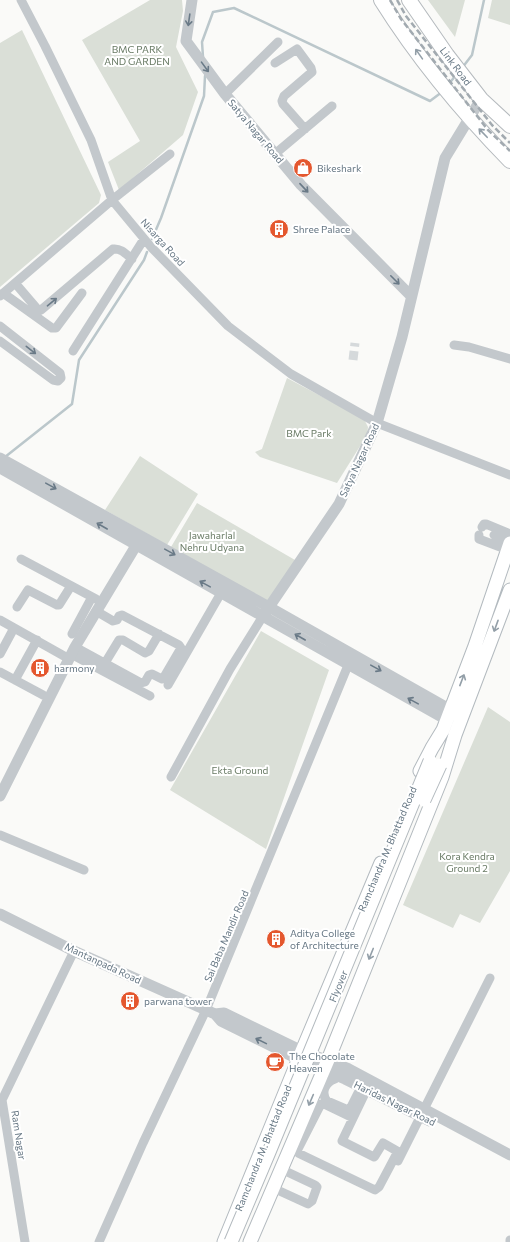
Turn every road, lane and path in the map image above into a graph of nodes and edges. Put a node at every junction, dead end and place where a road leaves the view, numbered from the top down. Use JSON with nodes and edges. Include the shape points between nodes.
{"nodes":[{"id":1,"x":21,"y":0,"type":"edge"},
{"id":2,"x":192,"y":0,"type":"edge"},
{"id":3,"x":381,"y":0,"type":"edge"},
{"id":4,"x":409,"y":0,"type":"edge"},
{"id":5,"x":278,"y":42,"type":"dead end"},
{"id":6,"x":276,"y":63,"type":"dead end"},
{"id":7,"x":224,"y":94,"type":"junction"},
{"id":8,"x":481,"y":99,"type":"junction"},
{"id":9,"x":332,"y":106,"type":"dead end"},
{"id":10,"x":469,"y":118,"type":"junction"},
{"id":11,"x":510,"y":126,"type":"edge"},
{"id":12,"x":305,"y":129,"type":"junction"},
{"id":13,"x":276,"y":153,"type":"junction"},
{"id":14,"x":170,"y":154,"type":"dead end"},
{"id":15,"x":510,"y":161,"type":"edge"},
{"id":16,"x":112,"y":200,"type":"junction"},
{"id":17,"x":144,"y":239,"type":"junction"},
{"id":18,"x":132,"y":259,"type":"junction"},
{"id":19,"x":15,"y":282,"type":"junction"},
{"id":20,"x":82,"y":293,"type":"dead end"},
{"id":21,"x":2,"y":295,"type":"edge"},
{"id":22,"x":411,"y":296,"type":"junction"},
{"id":23,"x":0,"y":326,"type":"edge"},
{"id":24,"x":0,"y":341,"type":"edge"},
{"id":25,"x":454,"y":345,"type":"dead end"},
{"id":26,"x":73,"y":351,"type":"dead end"},
{"id":27,"x":510,"y":359,"type":"edge"},
{"id":28,"x":377,"y":424,"type":"junction"},
{"id":29,"x":0,"y":458,"type":"edge"},
{"id":30,"x":0,"y":468,"type":"edge"},
{"id":31,"x":15,"y":471,"type":"junction"},
{"id":32,"x":510,"y":475,"type":"edge"},
{"id":33,"x":510,"y":534,"type":"edge"},
{"id":34,"x":493,"y":535,"type":"junction"},
{"id":35,"x":136,"y":539,"type":"junction"},
{"id":36,"x":509,"y":545,"type":"edge"},
{"id":37,"x":21,"y":559,"type":"dead end"},
{"id":38,"x":71,"y":586,"type":"junction"},
{"id":39,"x":510,"y":590,"type":"edge"},
{"id":40,"x":221,"y":593,"type":"junction"},
{"id":41,"x":94,"y":598,"type":"junction"},
{"id":42,"x":17,"y":607,"type":"dead end"},
{"id":43,"x":96,"y":611,"type":"junction"},
{"id":44,"x":266,"y":612,"type":"junction"},
{"id":45,"x":0,"y":620,"type":"edge"},
{"id":46,"x":14,"y":628,"type":"junction"},
{"id":47,"x":159,"y":634,"type":"junction"},
{"id":48,"x":37,"y":640,"type":"junction"},
{"id":49,"x":71,"y":643,"type":"junction"},
{"id":50,"x":0,"y":654,"type":"edge"},
{"id":51,"x":350,"y":660,"type":"junction"},
{"id":52,"x":105,"y":663,"type":"junction"},
{"id":53,"x":0,"y":672,"type":"edge"},
{"id":54,"x":15,"y":680,"type":"junction"},
{"id":55,"x":168,"y":685,"type":"dead end"},
{"id":56,"x":43,"y":695,"type":"junction"},
{"id":57,"x":150,"y":696,"type":"dead end"},
{"id":58,"x":447,"y":720,"type":"junction"},
{"id":59,"x":455,"y":735,"type":"junction"},
{"id":60,"x":435,"y":763,"type":"junction"},
{"id":61,"x":171,"y":777,"type":"dead end"},
{"id":62,"x":0,"y":780,"type":"edge"},
{"id":63,"x":0,"y":796,"type":"edge"},
{"id":64,"x":0,"y":835,"type":"edge"},
{"id":65,"x":84,"y":870,"type":"dead end"},
{"id":66,"x":0,"y":914,"type":"edge"},
{"id":67,"x":74,"y":951,"type":"junction"},
{"id":68,"x":490,"y":978,"type":"dead end"},
{"id":69,"x":210,"y":1012,"type":"junction"},
{"id":70,"x":300,"y":1055,"type":"junction"},
{"id":71,"x":326,"y":1065,"type":"junction"},
{"id":72,"x":335,"y":1079,"type":"dead end"},
{"id":73,"x":364,"y":1088,"type":"junction"},
{"id":74,"x":422,"y":1113,"type":"junction"},
{"id":75,"x":353,"y":1118,"type":"junction"},
{"id":76,"x":510,"y":1155,"type":"edge"},
{"id":77,"x":510,"y":1162,"type":"edge"},
{"id":78,"x":281,"y":1169,"type":"junction"},
{"id":79,"x":391,"y":1175,"type":"dead end"},
{"id":80,"x":273,"y":1188,"type":"junction"},
{"id":81,"x":25,"y":1242,"type":"edge"},
{"id":82,"x":99,"y":1242,"type":"edge"},
{"id":83,"x":224,"y":1242,"type":"edge"},
{"id":84,"x":230,"y":1242,"type":"edge"},
{"id":85,"x":240,"y":1242,"type":"edge"},
{"id":86,"x":250,"y":1242,"type":"edge"}],
"edges":[{"from":1,"to":16,"type":"street","name":"Nisarga Road","via":[[91,140]]},
{"from":2,"to":7,"type":"street","name":"Satya Nagar Road","one_way":true,"via":[[186,41]]},
{"from":10,"to":3,"type":"main road","one_way":true,"via":[[444,89]]},
{"from":4,"to":8,"type":"main road","name":"Link Road"},
{"from":5,"to":7,"type":"street"},
{"from":6,"to":12,"type":"street","via":[[297,49],[311,68],[312,72],[284,96],[282,101]]},
{"from":7,"to":13,"type":"street","name":"Satya Nagar Road"},
{"from":8,"to":10,"type":"street","name":"Satya Nagar Road"},
{"from":8,"to":11,"type":"main road","name":"Link Road"},
{"from":9,"to":12,"type":"street"},
{"from":15,"to":10,"type":"main road","one_way":true},
{"from":10,"to":22,"type":"street","name":"Satya Nagar Road","via":[[445,158]]},
{"from":12,"to":13,"type":"street"},
{"from":13,"to":22,"type":"street","name":"Satya Nagar Road","one_way":true,"via":[[301,185]]},
{"from":14,"to":16,"type":"street"},
{"from":16,"to":17,"type":"street","name":"Nisarga Road"},
{"from":16,"to":19,"type":"street"},
{"from":17,"to":18,"type":"street"},
{"from":17,"to":28,"type":"street","name":"Nisarga Road","via":[[228,326],[290,374]]},
{"from":19,"to":18,"type":"street","one_way":true,"via":[[39,311],[113,249],[122,251]]},
{"from":18,"to":26,"type":"street"},
{"from":19,"to":21,"type":"street"},
{"from":20,"to":21,"type":"street","via":[[56,328],[52,328]]},
{"from":22,"to":28,"type":"street","name":"Satya Nagar Road"},
{"from":23,"to":24,"type":"street","one_way":true,"via":[[60,373],[61,378],[58,381],[53,380]]},
{"from":25,"to":27,"type":"street"},
{"from":28,"to":32,"type":"street","name":"Nisarga Road"},
{"from":28,"to":44,"type":"street","name":"Satya Nagar Road","via":[[339,504]]},
{"from":29,"to":31,"type":"street"},
{"from":30,"to":31,"type":"street"},
{"from":31,"to":35,"type":"street"},
{"from":33,"to":34,"type":"street"},
{"from":34,"to":34,"type":"street","via":[[479,539],[484,524]]},
{"from":34,"to":36,"type":"street"},
{"from":40,"to":35,"type":"street","one_way":true},
{"from":35,"to":41,"type":"street"},
{"from":35,"to":43,"type":"street"},
{"from":35,"to":44,"type":"street","one_way":true},
{"from":58,"to":36,"type":"main road","name":"Ramchandra M. Bhattad Road","one_way":true},
{"from":37,"to":38,"type":"street"},
{"from":38,"to":41,"type":"street"},
{"from":38,"to":42,"type":"street","via":[[59,605],[28,590]]},
{"from":39,"to":59,"type":"main road","one_way":true},
{"from":40,"to":44,"type":"street"},
{"from":40,"to":55,"type":"street"},
{"from":41,"to":49,"type":"street"},
{"from":43,"to":47,"type":"street","via":[[113,621],[122,615]]},
{"from":43,"to":49,"type":"street"},
{"from":44,"to":51,"type":"street"},
{"from":44,"to":61,"type":"street","via":[[230,669]]},
{"from":45,"to":46,"type":"street"},
{"from":46,"to":48,"type":"street"},
{"from":46,"to":50,"type":"street"},
{"from":47,"to":52,"type":"street","via":[[149,651],[145,653],[119,640]]},
{"from":47,"to":52,"type":"street","via":[[181,648],[162,679],[149,674],[145,682],[141,683]]},
{"from":48,"to":49,"type":"street"},
{"from":48,"to":54,"type":"street"},
{"from":49,"to":52,"type":"street"},
{"from":49,"to":56,"type":"street"},
{"from":49,"to":57,"type":"street"},
{"from":49,"to":63,"type":"street"},
{"from":51,"to":58,"type":"street"},
{"from":51,"to":69,"type":"street","name":"Sai Baba Mandir Road"},
{"from":53,"to":54,"type":"street"},
{"from":54,"to":56,"type":"street"},
{"from":56,"to":62,"type":"street"},
{"from":58,"to":60,"type":"main road","name":"Flyover"},
{"from":58,"to":70,"type":"main road","name":"Ramchandra M. Bhattad Road","via":[[420,772]]},
{"from":59,"to":60,"type":"main road","name":"Flyover"},
{"from":59,"to":71,"type":"main road","one_way":true,"via":[[442,777]]},
{"from":60,"to":84,"type":"main road","name":"Flyover","bridge":true},
{"from":60,"to":85,"type":"main road","name":"Flyover","bridge":true,"via":[[429,787]]},
{"from":64,"to":65,"type":"street"},
{"from":66,"to":67,"type":"street","name":"Mantanpada Road"},
{"from":67,"to":69,"type":"street","name":"Mantanpada Road","via":[[158,993]]},
{"from":67,"to":81,"type":"street","name":"Ram Nagar","via":[[2,1100]]},
{"from":68,"to":74,"type":"street"},
{"from":69,"to":70,"type":"street","name":"Haridas Nagar Road","via":[[221,1021]]},
{"from":69,"to":82,"type":"street","name":"Sai Baba Mandir Road","via":[[143,1143]]},
{"from":70,"to":71,"type":"street","name":"Haridas Nagar Road"},
{"from":70,"to":83,"type":"main road","name":"Ramchandra M. Bhattad Road"},
{"from":71,"to":73,"type":"street","name":"Haridas Nagar Road","via":[[345,1079]]},
{"from":71,"to":74,"type":"street","name":"Haridas Nagar Road","via":[[349,1069]]},
{"from":71,"to":78,"type":"main road","one_way":true},
{"from":72,"to":73,"type":"street","via":[[327,1084],[324,1098],[345,1109],[350,1109]]},
{"from":73,"to":74,"type":"street","name":"Haridas Nagar Road"},
{"from":73,"to":75,"type":"street"},
{"from":74,"to":76,"type":"street","name":"Haridas Nagar Road"},
{"from":74,"to":77,"type":"street","name":"Haridas Nagar Road"},
{"from":74,"to":79,"type":"street"},
{"from":75,"to":75,"type":"street","via":[[342,1141],[374,1157],[383,1143],[397,1151],[379,1187],[375,1190],[298,1153],[321,1104]]},
{"from":78,"to":80,"type":"main road"},
{"from":78,"to":80,"type":"street","via":[[317,1187],[312,1201],[308,1204]]},
{"from":80,"to":86,"type":"main road"}]}
